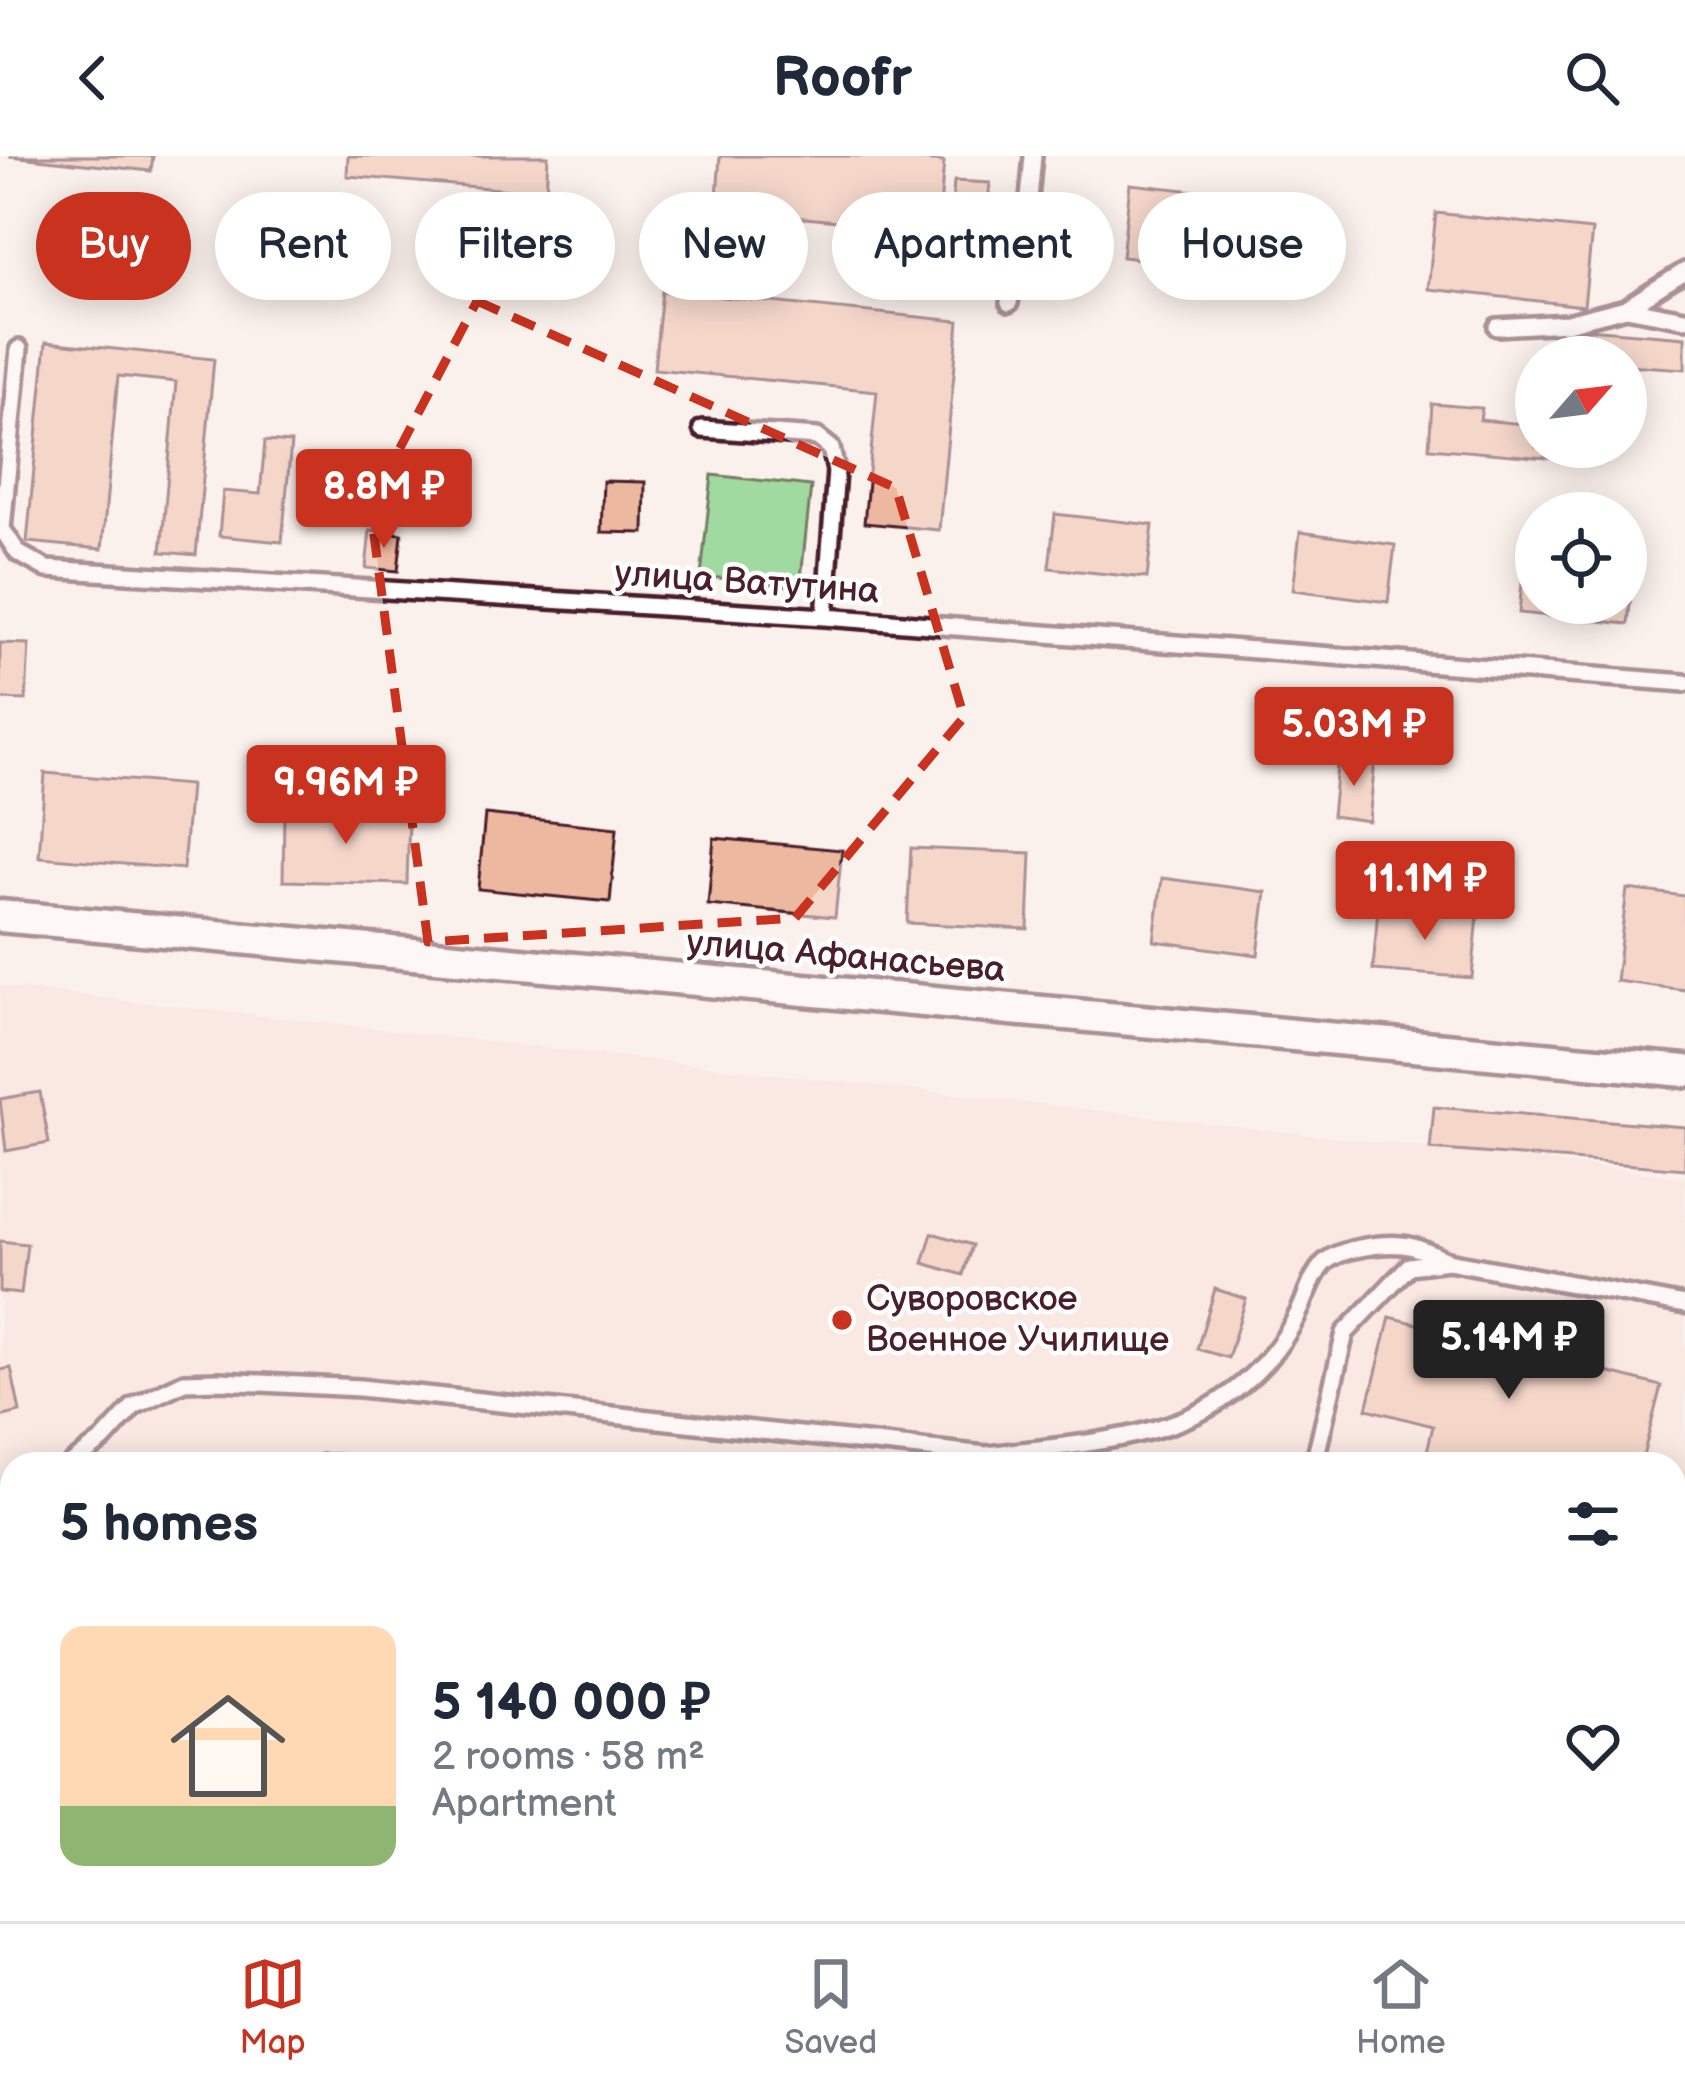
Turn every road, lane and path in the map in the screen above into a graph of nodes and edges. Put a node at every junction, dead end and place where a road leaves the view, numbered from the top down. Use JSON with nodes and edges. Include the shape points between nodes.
{"nodes":[{"id":1,"x":1034,"y":156,"type":"edge"},
{"id":2,"x":1685,"y":271,"type":"edge"},
{"id":3,"x":1009,"y":303,"type":"dead end"},
{"id":4,"x":1627,"y":308,"type":"junction"},
{"id":5,"x":1685,"y":319,"type":"edge"},
{"id":6,"x":1497,"y":327,"type":"dead end"},
{"id":7,"x":19,"y":350,"type":"dead end"},
{"id":8,"x":702,"y":429,"type":"dead end"},
{"id":9,"x":825,"y":617,"type":"junction"},
{"id":10,"x":1685,"y":682,"type":"edge"},
{"id":11,"x":0,"y":916,"type":"edge"},
{"id":12,"x":1685,"y":1071,"type":"edge"},
{"id":13,"x":1448,"y":1261,"type":"junction"},
{"id":14,"x":1685,"y":1305,"type":"edge"},
{"id":15,"x":87,"y":1452,"type":"edge"},
{"id":16,"x":958,"y":1452,"type":"edge"},
{"id":17,"x":1011,"y":1452,"type":"edge"},
{"id":18,"x":1317,"y":1452,"type":"edge"}],
"edges":[{"from":1,"to":3,"type":"lane"},
{"from":2,"to":4,"type":"lane"},
{"from":4,"to":5,"type":"lane"},
{"from":4,"to":6,"type":"lane","via":[[1568,323]]},
{"from":7,"to":9,"type":"lane","name":"улица Ватутина","via":[[2,529],[17,554],[46,568]]},
{"from":8,"to":9,"type":"lane","via":[[817,436],[831,448]]},
{"from":9,"to":10,"type":"lane","name":"улица Ватутина"},
{"from":11,"to":12,"type":"street","name":"улица Афанасьева"},
{"from":13,"to":14,"type":"lane"},
{"from":13,"to":17,"type":"lane","via":[[1410,1246],[1326,1261],[1260,1369],[1216,1404],[1148,1431]]},
{"from":13,"to":18,"type":"lane","via":[[1408,1266],[1345,1333]]},
{"from":15,"to":16,"type":"lane","via":[[134,1406],[184,1382],[219,1381],[360,1388]]}]}
